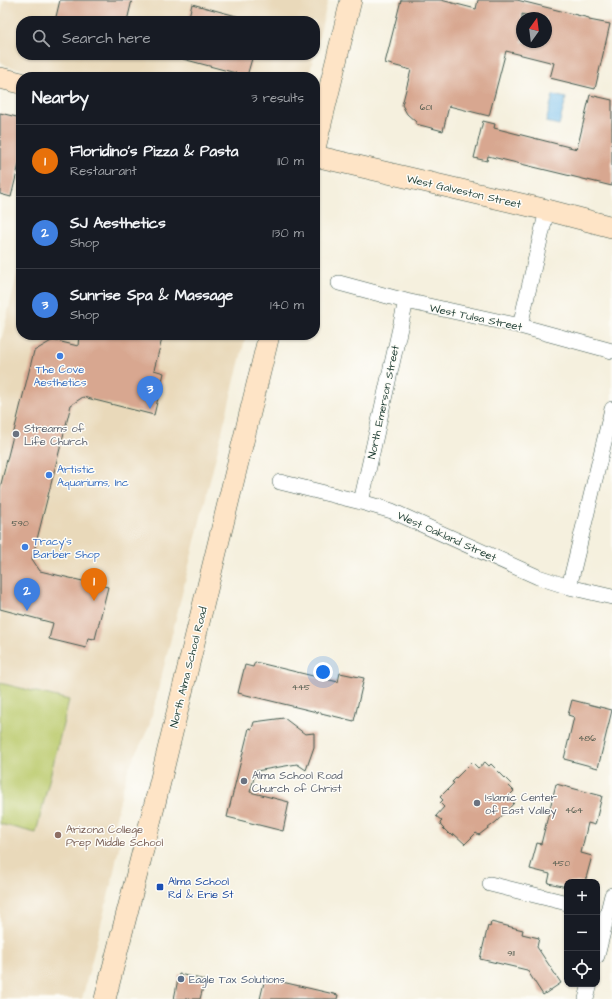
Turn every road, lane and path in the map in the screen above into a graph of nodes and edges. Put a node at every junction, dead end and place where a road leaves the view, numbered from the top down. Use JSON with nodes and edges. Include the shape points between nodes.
{"nodes":[{"id":1,"x":351,"y":0,"type":"edge"},
{"id":2,"x":0,"y":78,"type":"edge"},
{"id":3,"x":16,"y":82,"type":"edge"},
{"id":4,"x":320,"y":127,"type":"edge"},
{"id":5,"x":320,"y":157,"type":"edge"},
{"id":6,"x":547,"y":210,"type":"junction"},
{"id":7,"x":612,"y":227,"type":"edge"},
{"id":8,"x":339,"y":283,"type":"dead end"},
{"id":9,"x":406,"y":301,"type":"junction"},
{"id":10,"x":520,"y":326,"type":"junction"},
{"id":11,"x":268,"y":340,"type":"edge"},
{"id":12,"x":612,"y":351,"type":"edge"},
{"id":13,"x":612,"y":409,"type":"edge"},
{"id":14,"x":280,"y":482,"type":"dead end"},
{"id":15,"x":361,"y":502,"type":"junction"},
{"id":16,"x":569,"y":587,"type":"junction"},
{"id":17,"x":612,"y":597,"type":"edge"},
{"id":18,"x":490,"y":884,"type":"dead end"},
{"id":19,"x":612,"y":895,"type":"edge"},
{"id":20,"x":564,"y":902,"type":"edge"},
{"id":21,"x":605,"y":917,"type":"edge"},
{"id":22,"x":598,"y":951,"type":"edge"},
{"id":23,"x":589,"y":987,"type":"edge"},
{"id":24,"x":105,"y":999,"type":"edge"},
{"id":25,"x":586,"y":999,"type":"edge"}],
"edges":[{"from":1,"to":4,"type":"main road"},
{"from":2,"to":3,"type":"main road"},
{"from":5,"to":6,"type":"main road","name":"West Galveston Street"},
{"from":6,"to":7,"type":"main road","name":"West Galveston Street"},
{"from":6,"to":10,"type":"street"},
{"from":8,"to":9,"type":"street","name":"West Tulsa Street"},
{"from":9,"to":10,"type":"street","name":"West Tulsa Street"},
{"from":9,"to":15,"type":"street","name":"North Emerson Street"},
{"from":10,"to":12,"type":"street","name":"West Tulsa Street"},
{"from":11,"to":24,"type":"main road","name":"North Alma School Road"},
{"from":13,"to":16,"type":"street"},
{"from":14,"to":15,"type":"street","name":"West Oakland Street"},
{"from":15,"to":16,"type":"street","name":"West Oakland Street","via":[[392,511],[538,577]]},
{"from":16,"to":17,"type":"street","name":"West Oakland Street"},
{"from":18,"to":20,"type":"street"},
{"from":19,"to":21,"type":"street"},
{"from":21,"to":22,"type":"street"},
{"from":23,"to":25,"type":"street"}]}
